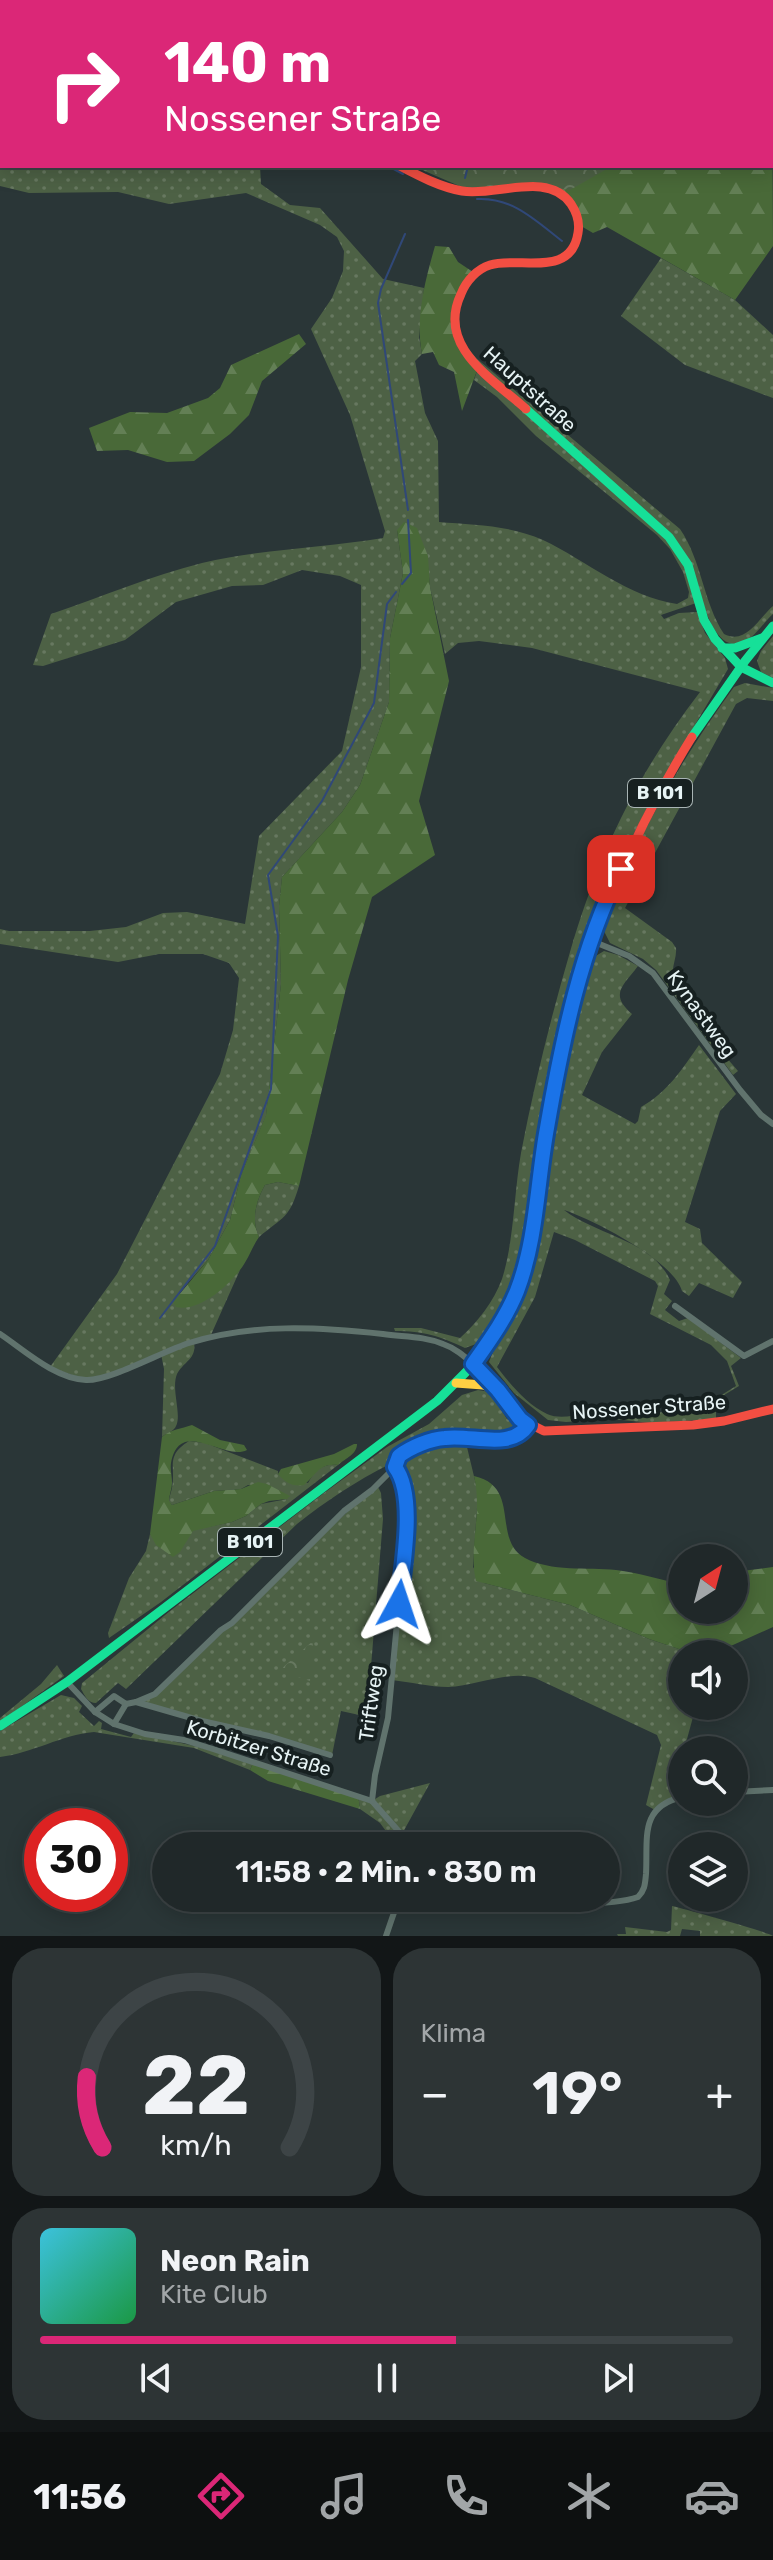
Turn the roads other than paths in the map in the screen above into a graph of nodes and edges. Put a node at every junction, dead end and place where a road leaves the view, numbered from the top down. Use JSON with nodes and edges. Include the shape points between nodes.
{"nodes":[{"id":1,"x":405,"y":168,"type":"edge"},
{"id":2,"x":773,"y":626,"type":"edge"},
{"id":3,"x":762,"y":638,"type":"junction"},
{"id":4,"x":722,"y":648,"type":"junction"},
{"id":5,"x":741,"y":667,"type":"junction"},
{"id":6,"x":773,"y":683,"type":"edge"},
{"id":7,"x":592,"y":941,"type":"junction"},
{"id":8,"x":773,"y":1124,"type":"edge"},
{"id":9,"x":675,"y":1306,"type":"dead end"},
{"id":10,"x":0,"y":1334,"type":"edge"},
{"id":11,"x":773,"y":1341,"type":"edge"},
{"id":12,"x":473,"y":1364,"type":"junction"},
{"id":13,"x":456,"y":1383,"type":"junction"},
{"id":14,"x":498,"y":1390,"type":"junction"},
{"id":15,"x":773,"y":1409,"type":"edge"},
{"id":16,"x":528,"y":1425,"type":"junction"},
{"id":17,"x":395,"y":1467,"type":"junction"},
{"id":18,"x":67,"y":1682,"type":"junction"},
{"id":19,"x":136,"y":1702,"type":"junction"},
{"id":20,"x":126,"y":1704,"type":"junction"},
{"id":21,"x":95,"y":1712,"type":"junction"},
{"id":22,"x":114,"y":1724,"type":"junction"},
{"id":23,"x":0,"y":1726,"type":"edge"},
{"id":24,"x":330,"y":1755,"type":"dead end"},
{"id":25,"x":773,"y":1790,"type":"edge"},
{"id":26,"x":748,"y":1791,"type":"edge"},
{"id":27,"x":372,"y":1801,"type":"junction"},
{"id":28,"x":668,"y":1801,"type":"edge"},
{"id":29,"x":399,"y":1832,"type":"edge"},
{"id":30,"x":620,"y":1901,"type":"edge"},
{"id":31,"x":394,"y":1912,"type":"edge"},
{"id":32,"x":386,"y":1936,"type":"edge"}],
"edges":[{"from":1,"to":4,"type":"main road","name":"Hauptstraße","via":[[464,191],[546,187],[570,201],[579,224],[572,248],[547,264],[482,268],[459,297],[457,338],[478,368],[669,537],[688,565],[708,629]]},
{"from":2,"to":3,"type":"main road","number":"B 101"},
{"from":3,"to":4,"type":"main road"},
{"from":3,"to":5,"type":"main road","number":"B 101"},
{"from":4,"to":5,"type":"main road","name":"Hauptstraße"},
{"from":5,"to":6,"type":"main road","name":"Hauptstraße"},
{"from":5,"to":7,"type":"main road","number":"B 101","via":[[658,796]]},
{"from":7,"to":8,"type":"street","name":"Kynastweg","via":[[653,973],[740,1090]]},
{"from":7,"to":12,"type":"main road","number":"B 101","via":[[554,1090],[522,1274],[501,1324]]},
{"from":9,"to":11,"type":"street","via":[[744,1356]]},
{"from":10,"to":12,"type":"street","via":[[61,1373],[86,1380],[185,1344],[270,1328],[426,1338],[449,1346]]},
{"from":12,"to":13,"type":"main road","number":"B 101"},
{"from":12,"to":14,"type":"main road"},
{"from":13,"to":14,"type":"main road"},
{"from":13,"to":18,"type":"main road","number":"B 101"},
{"from":14,"to":16,"type":"main road"},
{"from":15,"to":16,"type":"main road","name":"Nossener Straße","via":[[664,1427],[556,1432]]},
{"from":16,"to":17,"type":"street","name":"Nossener Straße","via":[[512,1439],[431,1441],[404,1452]]},
{"from":17,"to":19,"type":"street","name":"Nossener Straße","via":[[155,1694]]},
{"from":17,"to":27,"type":"street","name":"Triftweg","via":[[404,1492],[405,1538],[388,1718]]},
{"from":18,"to":21,"type":"street","name":"Korbitzer Straße"},
{"from":18,"to":23,"type":"main road","number":"B 101"},
{"from":19,"to":20,"type":"street"},
{"from":19,"to":24,"type":"street"},
{"from":20,"to":21,"type":"street","via":[[114,1696]]},
{"from":20,"to":22,"type":"street"},
{"from":21,"to":22,"type":"street","name":"Korbitzer Straße"},
{"from":22,"to":27,"type":"street","name":"Korbitzer Straße","via":[[184,1740]]},
{"from":25,"to":26,"type":"street"},
{"from":27,"to":29,"type":"street"},
{"from":28,"to":30,"type":"street","via":[[655,1810],[649,1829],[645,1887],[638,1897]]},
{"from":31,"to":32,"type":"street"}]}
